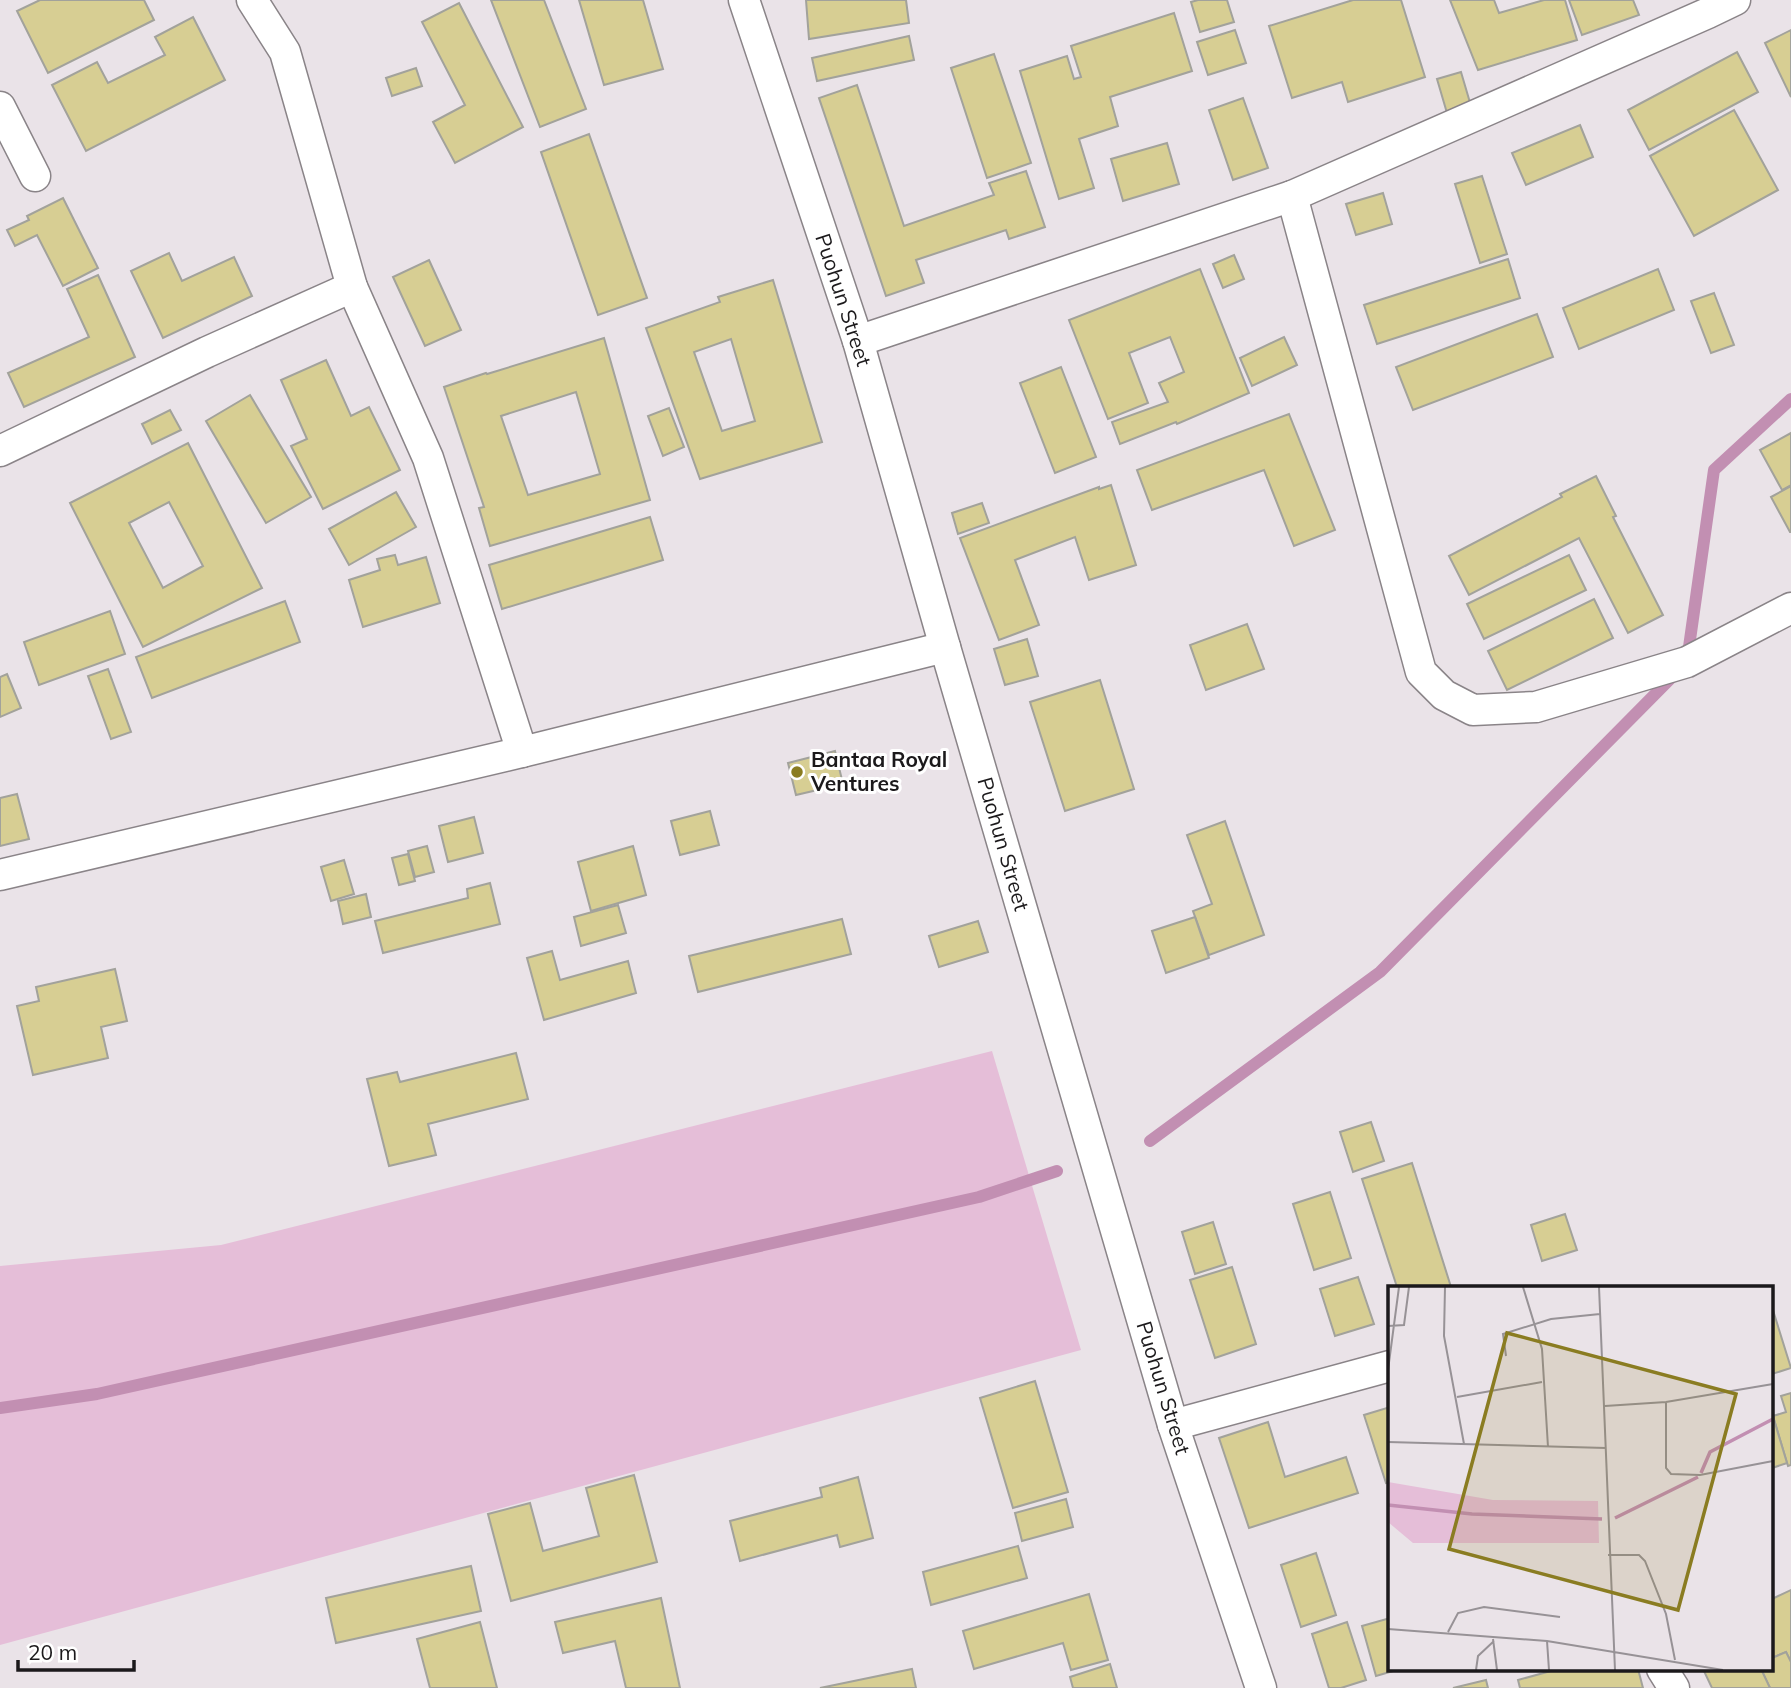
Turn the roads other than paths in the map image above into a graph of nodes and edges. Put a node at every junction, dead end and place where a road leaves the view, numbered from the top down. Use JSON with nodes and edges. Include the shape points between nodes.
{"nodes":[{"id":1,"x":252,"y":0,"type":"edge"},
{"id":2,"x":744,"y":0,"type":"edge"},
{"id":3,"x":1735,"y":0,"type":"edge"},
{"id":4,"x":0,"y":107,"type":"edge"},
{"id":5,"x":35,"y":176,"type":"dead end"},
{"id":6,"x":1292,"y":196,"type":"junction"},
{"id":7,"x":352,"y":288,"type":"junction"},
{"id":8,"x":858,"y":341,"type":"junction"},
{"id":9,"x":0,"y":451,"type":"edge"},
{"id":10,"x":1791,"y":608,"type":"edge"},
{"id":11,"x":945,"y":647,"type":"junction"},
{"id":12,"x":522,"y":752,"type":"junction"},
{"id":13,"x":0,"y":875,"type":"edge"},
{"id":14,"x":1388,"y":1367,"type":"edge"},
{"id":15,"x":1173,"y":1425,"type":"junction"},
{"id":16,"x":1663,"y":1670,"type":"edge"},
{"id":17,"x":1261,"y":1688,"type":"edge"},
{"id":18,"x":1674,"y":1688,"type":"edge"}],
"edges":[{"from":1,"to":7,"type":"street","via":[[285,52]]},
{"from":2,"to":8,"type":"street","name":"Puohun Street"},
{"from":3,"to":6,"type":"street"},
{"from":4,"to":5,"type":"street"},
{"from":6,"to":8,"type":"street"},
{"from":6,"to":10,"type":"street","via":[[1421,673],[1444,695],[1473,710],[1536,707],[1687,662]]},
{"from":7,"to":9,"type":"street"},
{"from":7,"to":12,"type":"street","via":[[428,458]]},
{"from":8,"to":11,"type":"street","name":"Puohun Street"},
{"from":11,"to":12,"type":"street"},
{"from":11,"to":15,"type":"street","name":"Puohun Street"},
{"from":12,"to":13,"type":"street"},
{"from":14,"to":15,"type":"street"},
{"from":15,"to":17,"type":"street","name":"Puohun Street"},
{"from":16,"to":18,"type":"street"}]}
